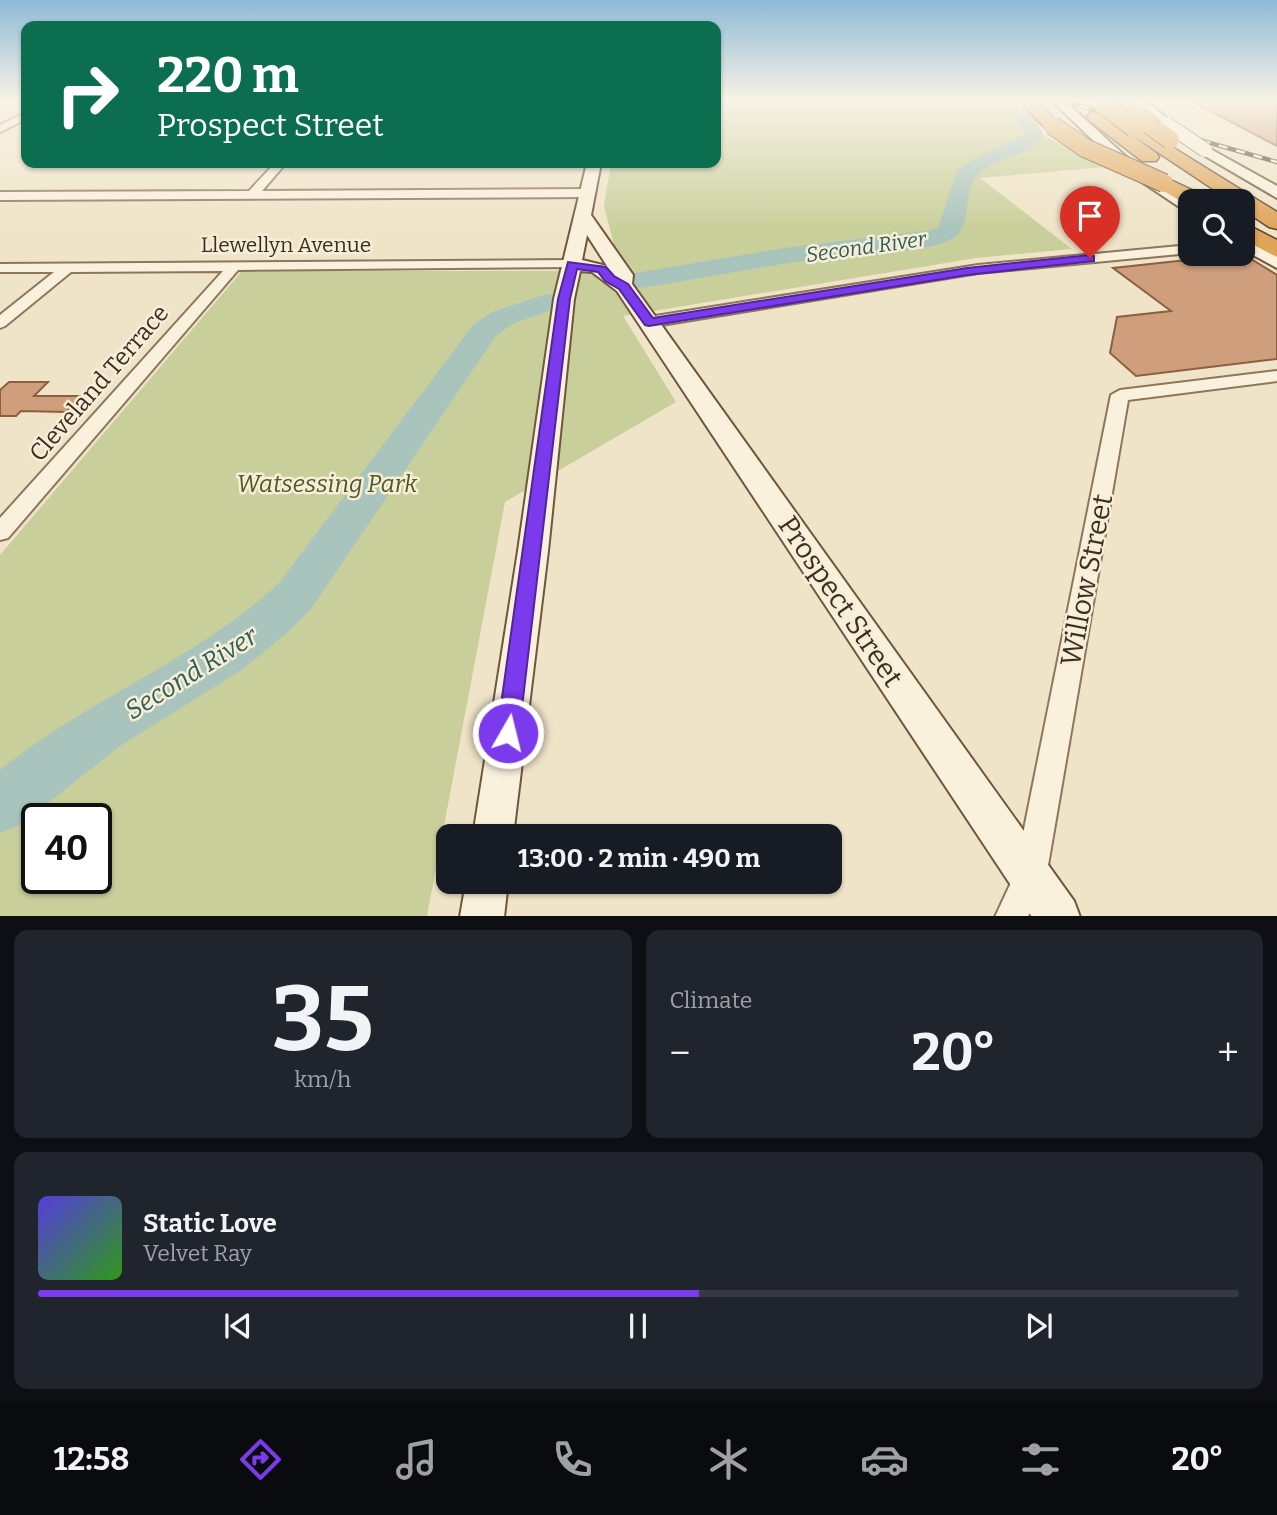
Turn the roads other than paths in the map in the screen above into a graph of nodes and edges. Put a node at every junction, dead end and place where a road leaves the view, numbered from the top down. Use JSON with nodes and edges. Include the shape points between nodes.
{"nodes":[{"id":1,"x":1078,"y":144,"type":"edge"},
{"id":2,"x":1106,"y":144,"type":"edge"},
{"id":3,"x":1144,"y":144,"type":"edge"},
{"id":4,"x":1175,"y":144,"type":"edge"},
{"id":5,"x":1186,"y":144,"type":"edge"},
{"id":6,"x":1192,"y":144,"type":"edge"},
{"id":7,"x":276,"y":168,"type":"edge"},
{"id":8,"x":593,"y":168,"type":"edge"},
{"id":9,"x":1200,"y":189,"type":"edge"},
{"id":10,"x":1178,"y":191,"type":"edge"},
{"id":11,"x":588,"y":193,"type":"junction"},
{"id":12,"x":1277,"y":193,"type":"edge"},
{"id":13,"x":253,"y":194,"type":"junction"},
{"id":14,"x":0,"y":196,"type":"edge"},
{"id":15,"x":1178,"y":201,"type":"edge"},
{"id":16,"x":1277,"y":205,"type":"edge"},
{"id":17,"x":583,"y":216,"type":"junction"},
{"id":18,"x":1277,"y":222,"type":"edge"},
{"id":19,"x":1255,"y":226,"type":"edge"},
{"id":20,"x":1277,"y":240,"type":"edge"},
{"id":21,"x":1255,"y":243,"type":"edge"},
{"id":22,"x":1255,"y":247,"type":"edge"},
{"id":23,"x":1178,"y":249,"type":"edge"},
{"id":24,"x":1277,"y":250,"type":"edge"},
{"id":25,"x":1277,"y":262,"type":"edge"},
{"id":26,"x":572,"y":264,"type":"junction"},
{"id":27,"x":68,"y":267,"type":"junction"},
{"id":28,"x":234,"y":267,"type":"junction"},
{"id":29,"x":0,"y":268,"type":"edge"},
{"id":30,"x":624,"y":287,"type":"junction"},
{"id":31,"x":649,"y":322,"type":"junction"},
{"id":32,"x":0,"y":323,"type":"edge"},
{"id":33,"x":1277,"y":376,"type":"edge"},
{"id":34,"x":0,"y":532,"type":"edge"},
{"id":35,"x":496,"y":824,"type":"edge"},
{"id":36,"x":1030,"y":877,"type":"junction"},
{"id":37,"x":485,"y":894,"type":"edge"},
{"id":38,"x":482,"y":916,"type":"edge"},
{"id":39,"x":1011,"y":916,"type":"edge"},
{"id":40,"x":1058,"y":916,"type":"edge"}],
"edges":[{"from":1,"to":10,"type":"highway","bridge":true},
{"from":2,"to":15,"type":"street","via":[[1129,167]]},
{"from":3,"to":9,"type":"highway"},
{"from":4,"to":18,"type":"highway"},
{"from":5,"to":16,"type":"highway"},
{"from":6,"to":12,"type":"street","bridge":true},
{"from":7,"to":13,"type":"street"},
{"from":8,"to":11,"type":"street"},
{"from":11,"to":13,"type":"street"},
{"from":11,"to":17,"type":"street"},
{"from":13,"to":14,"type":"street"},
{"from":17,"to":26,"type":"street"},
{"from":17,"to":30,"type":"street","name":"Prospect Street","via":[[624,275]]},
{"from":19,"to":20,"type":"highway"},
{"from":21,"to":24,"type":"highway"},
{"from":22,"to":25,"type":"street"},
{"from":23,"to":31,"type":"street","via":[[978,270]]},
{"from":26,"to":28,"type":"street","name":"Llewellyn Avenue"},
{"from":26,"to":30,"type":"street","name":"Prospect Street","via":[[597,267]]},
{"from":26,"to":35,"type":"street"},
{"from":27,"to":28,"type":"street","name":"Llewellyn Avenue"},
{"from":27,"to":29,"type":"street","name":"Llewellyn Avenue"},
{"from":27,"to":32,"type":"street"},
{"from":28,"to":34,"type":"street","name":"Cleveland Terrace"},
{"from":30,"to":31,"type":"street","name":"Prospect Street"},
{"from":31,"to":36,"type":"street","name":"Prospect Street"},
{"from":33,"to":36,"type":"street","name":"Willow Street","via":[[1120,395]]},
{"from":36,"to":39,"type":"street","name":"Willow Street"},
{"from":36,"to":40,"type":"street","name":"Prospect Street"},
{"from":37,"to":38,"type":"street"}]}
